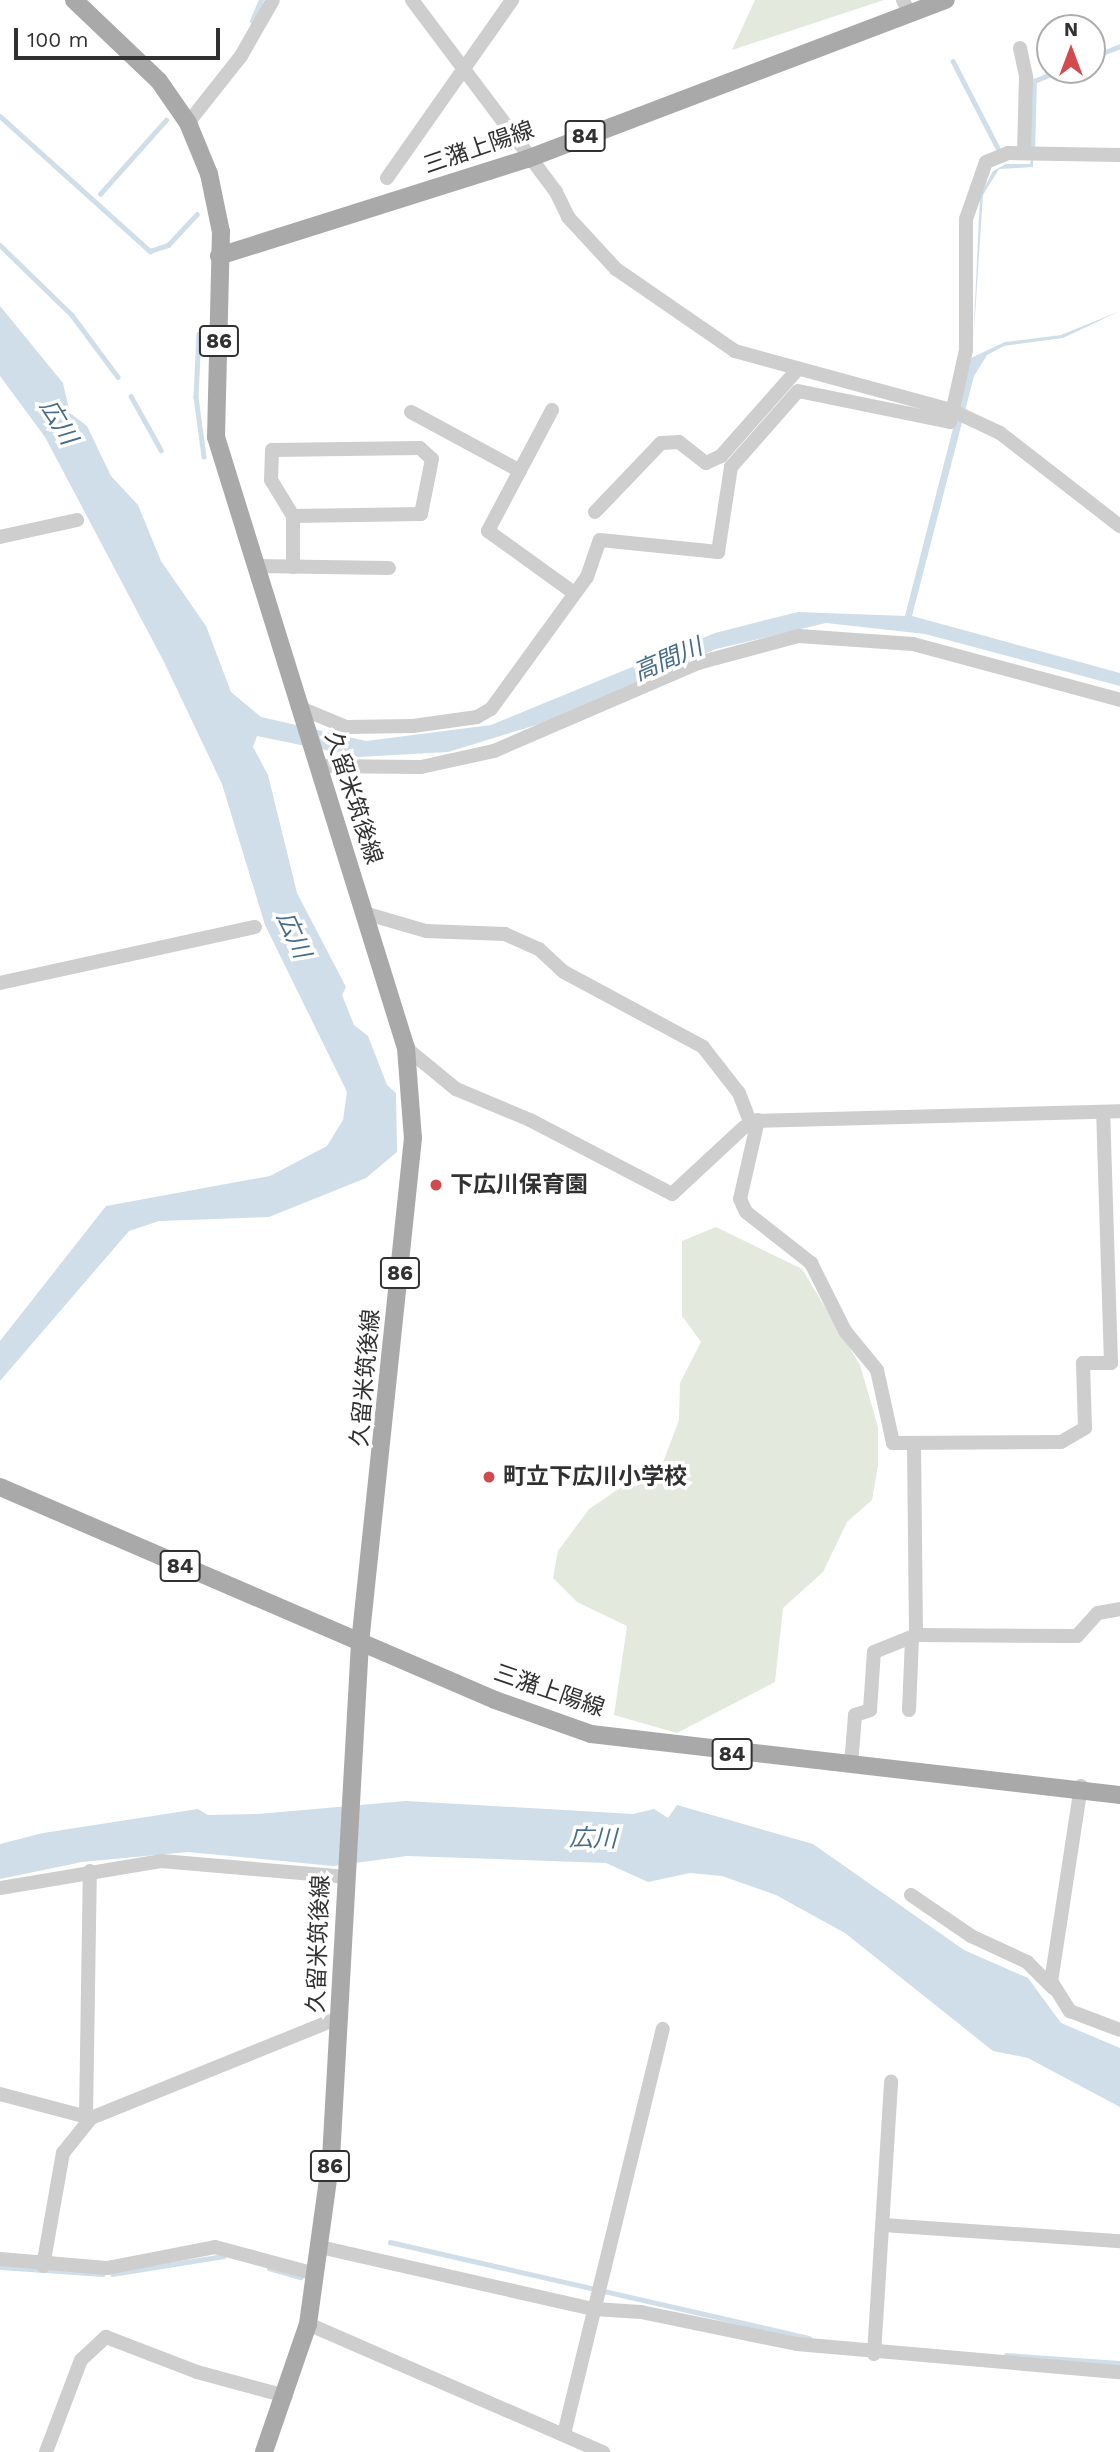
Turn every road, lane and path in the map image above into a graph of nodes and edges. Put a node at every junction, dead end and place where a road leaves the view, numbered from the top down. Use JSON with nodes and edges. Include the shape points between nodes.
{"nodes":[{"id":1,"x":74,"y":0,"type":"edge"},
{"id":2,"x":273,"y":0,"type":"edge"},
{"id":3,"x":412,"y":0,"type":"edge"},
{"id":4,"x":512,"y":0,"type":"edge"},
{"id":5,"x":947,"y":0,"type":"edge"},
{"id":6,"x":906,"y":6,"type":"edge"},
{"id":7,"x":1020,"y":48,"type":"dead end"},
{"id":8,"x":462,"y":68,"type":"junction"},
{"id":9,"x":188,"y":123,"type":"junction"},
{"id":10,"x":1029,"y":152,"type":"junction"},
{"id":11,"x":1120,"y":155,"type":"edge"},
{"id":12,"x":527,"y":159,"type":"junction"},
{"id":13,"x":387,"y":178,"type":"dead end"},
{"id":14,"x":219,"y":257,"type":"junction"},
{"id":15,"x":797,"y":370,"type":"junction"},
{"id":16,"x":552,"y":410,"type":"dead end"},
{"id":17,"x":411,"y":412,"type":"dead end"},
{"id":18,"x":957,"y":413,"type":"junction"},
{"id":19,"x":520,"y":471,"type":"junction"},
{"id":20,"x":595,"y":512,"type":"dead end"},
{"id":21,"x":293,"y":516,"type":"junction"},
{"id":22,"x":77,"y":520,"type":"dead end"},
{"id":23,"x":1120,"y":526,"type":"edge"},
{"id":24,"x":0,"y":537,"type":"edge"},
{"id":25,"x":256,"y":566,"type":"junction"},
{"id":26,"x":293,"y":567,"type":"junction"},
{"id":27,"x":389,"y":568,"type":"dead end"},
{"id":28,"x":574,"y":593,"type":"junction"},
{"id":29,"x":1120,"y":700,"type":"edge"},
{"id":30,"x":300,"y":714,"type":"junction"},
{"id":31,"x":318,"y":762,"type":"junction"},
{"id":32,"x":363,"y":913,"type":"junction"},
{"id":33,"x":255,"y":927,"type":"dead end"},
{"id":34,"x":0,"y":984,"type":"edge"},
{"id":35,"x":406,"y":1048,"type":"junction"},
{"id":36,"x":1120,"y":1111,"type":"edge"},
{"id":37,"x":1103,"y":1112,"type":"junction"},
{"id":38,"x":758,"y":1120,"type":"junction"},
{"id":39,"x":744,"y":1127,"type":"dead end"},
{"id":40,"x":914,"y":1443,"type":"junction"},
{"id":41,"x":0,"y":1487,"type":"edge"},
{"id":42,"x":1120,"y":1609,"type":"edge"},
{"id":43,"x":914,"y":1637,"type":"junction"},
{"id":44,"x":360,"y":1643,"type":"junction"},
{"id":45,"x":909,"y":1710,"type":"dead end"},
{"id":46,"x":851,"y":1765,"type":"junction"},
{"id":47,"x":1081,"y":1786,"type":"junction"},
{"id":48,"x":1120,"y":1795,"type":"edge"},
{"id":49,"x":90,"y":1871,"type":"junction"},
{"id":50,"x":347,"y":1874,"type":"junction"},
{"id":51,"x":0,"y":1888,"type":"edge"},
{"id":52,"x":911,"y":1895,"type":"dead end"},
{"id":53,"x":1053,"y":1988,"type":"junction"},
{"id":54,"x":341,"y":2017,"type":"junction"},
{"id":55,"x":663,"y":2029,"type":"dead end"},
{"id":56,"x":1120,"y":2030,"type":"edge"},
{"id":57,"x":891,"y":2082,"type":"dead end"},
{"id":58,"x":0,"y":2094,"type":"edge"},
{"id":59,"x":88,"y":2118,"type":"junction"},
{"id":60,"x":883,"y":2225,"type":"junction"},
{"id":61,"x":1120,"y":2241,"type":"edge"},
{"id":62,"x":320,"y":2247,"type":"junction"},
{"id":63,"x":0,"y":2259,"type":"edge"},
{"id":64,"x":43,"y":2266,"type":"junction"},
{"id":65,"x":316,"y":2274,"type":"junction"},
{"id":66,"x":600,"y":2299,"type":"junction"},
{"id":67,"x":308,"y":2324,"type":"junction"},
{"id":68,"x":874,"y":2348,"type":"junction"},
{"id":69,"x":1120,"y":2372,"type":"edge"},
{"id":70,"x":286,"y":2396,"type":"junction"},
{"id":71,"x":564,"y":2434,"type":"junction"},
{"id":72,"x":46,"y":2452,"type":"edge"},
{"id":73,"x":264,"y":2452,"type":"edge"},
{"id":74,"x":603,"y":2452,"type":"edge"}],
"edges":[{"from":1,"to":9,"type":"main road","name":"久留米筑後線","number":"86","via":[[159,80]]},
{"from":2,"to":9,"type":"street","via":[[241,56]]},
{"from":3,"to":8,"type":"street"},
{"from":4,"to":8,"type":"street"},
{"from":5,"to":6,"type":"main road","name":"三潴上陽線","number":"84"},
{"from":6,"to":12,"type":"main road","name":"三潴上陽線","number":"84"},
{"from":7,"to":10,"type":"street"},
{"from":8,"to":12,"type":"street"},
{"from":8,"to":13,"type":"street"},
{"from":9,"to":14,"type":"main road","name":"久留米筑後線","number":"86","via":[[209,174],[222,232]]},
{"from":10,"to":11,"type":"street"},
{"from":10,"to":18,"type":"street","via":[[995,155],[973,188],[966,219],[966,350]]},
{"from":12,"to":14,"type":"main road","name":"三潴上陽線","number":"84"},
{"from":12,"to":15,"type":"street","via":[[589,244],[616,269],[735,351]]},
{"from":14,"to":25,"type":"main road","name":"久留米筑後線","number":"86","via":[[216,438]]},
{"from":15,"to":18,"type":"street"},
{"from":15,"to":20,"type":"street","via":[[721,456],[706,463],[679,442],[661,443]]},
{"from":16,"to":19,"type":"street"},
{"from":17,"to":19,"type":"street"},
{"from":18,"to":23,"type":"street","via":[[1017,445]]},
{"from":18,"to":28,"type":"street","via":[[950,422],[798,391],[731,467],[718,552],[600,540]]},
{"from":19,"to":28,"type":"street","via":[[488,531]]},
{"from":21,"to":21,"type":"street","via":[[421,514],[432,459],[420,448],[272,450],[271,480]]},
{"from":21,"to":26,"type":"street"},
{"from":22,"to":24,"type":"street"},
{"from":25,"to":26,"type":"street"},
{"from":25,"to":30,"type":"main road","name":"久留米筑後線","number":"86"},
{"from":26,"to":27,"type":"street"},
{"from":28,"to":30,"type":"street","via":[[491,709],[477,717],[346,727]]},
{"from":29,"to":31,"type":"street","via":[[913,643],[799,636],[698,663],[494,751],[421,767]]},
{"from":30,"to":31,"type":"main road","name":"久留米筑後線","number":"86"},
{"from":31,"to":32,"type":"main road","name":"久留米筑後線","number":"86"},
{"from":32,"to":35,"type":"main road","name":"久留米筑後線","number":"86"},
{"from":32,"to":38,"type":"street","via":[[426,931],[505,934],[539,949],[564,972],[703,1047],[739,1093],[750,1121]]},
{"from":33,"to":34,"type":"street"},
{"from":35,"to":39,"type":"street","via":[[456,1089],[530,1120],[672,1194]]},
{"from":35,"to":44,"type":"main road","name":"久留米筑後線","number":"86","via":[[414,1138]]},
{"from":36,"to":37,"type":"street"},
{"from":37,"to":38,"type":"street"},
{"from":37,"to":40,"type":"street","via":[[1111,1363],[1083,1363],[1085,1428],[1061,1442]]},
{"from":38,"to":40,"type":"street","via":[[740,1199],[746,1212],[811,1263],[845,1331],[877,1370],[893,1443]]},
{"from":40,"to":43,"type":"street"},
{"from":41,"to":44,"type":"main road","name":"三潴上陽線","number":"84"},
{"from":42,"to":43,"type":"street","via":[[1098,1613],[1077,1636]]},
{"from":43,"to":45,"type":"street"},
{"from":43,"to":46,"type":"street","via":[[874,1653],[870,1710],[855,1715]]},
{"from":44,"to":46,"type":"main road","name":"三潴上陽線","number":"84","via":[[591,1734]]},
{"from":44,"to":50,"type":"main road","name":"久留米筑後線","number":"86"},
{"from":46,"to":47,"type":"main road","name":"三潴上陽線","number":"84"},
{"from":47,"to":48,"type":"main road","name":"三潴上陽線","number":"84"},
{"from":47,"to":53,"type":"street"},
{"from":49,"to":50,"type":"street","via":[[161,1861]]},
{"from":49,"to":51,"type":"street"},
{"from":49,"to":59,"type":"street"},
{"from":50,"to":54,"type":"main road","name":"久留米筑後線","number":"86"},
{"from":52,"to":53,"type":"street","via":[[971,1936],[1027,1962]]},
{"from":53,"to":56,"type":"street","via":[[1070,2011]]},
{"from":54,"to":59,"type":"street"},
{"from":54,"to":62,"type":"main road","name":"久留米筑後線","number":"86"},
{"from":55,"to":66,"type":"street"},
{"from":57,"to":60,"type":"street"},
{"from":58,"to":59,"type":"street"},
{"from":59,"to":64,"type":"street","via":[[63,2154]]},
{"from":60,"to":61,"type":"street"},
{"from":60,"to":68,"type":"street"},
{"from":62,"to":65,"type":"main road","name":"久留米筑後線","number":"86"},
{"from":62,"to":66,"type":"street"},
{"from":63,"to":64,"type":"street"},
{"from":64,"to":65,"type":"street","via":[[107,2268],[215,2247]]},
{"from":65,"to":67,"type":"main road","name":"久留米筑後線","number":"86"},
{"from":66,"to":68,"type":"street"},
{"from":66,"to":71,"type":"street","via":[[583,2340]]},
{"from":67,"to":70,"type":"main road","name":"久留米筑後線","number":"86"},
{"from":67,"to":71,"type":"street"},
{"from":68,"to":69,"type":"street"},
{"from":70,"to":72,"type":"street","via":[[197,2372],[106,2337],[81,2360]]},
{"from":70,"to":73,"type":"main road","name":"久留米筑後線","number":"86"},
{"from":71,"to":74,"type":"street"}]}
